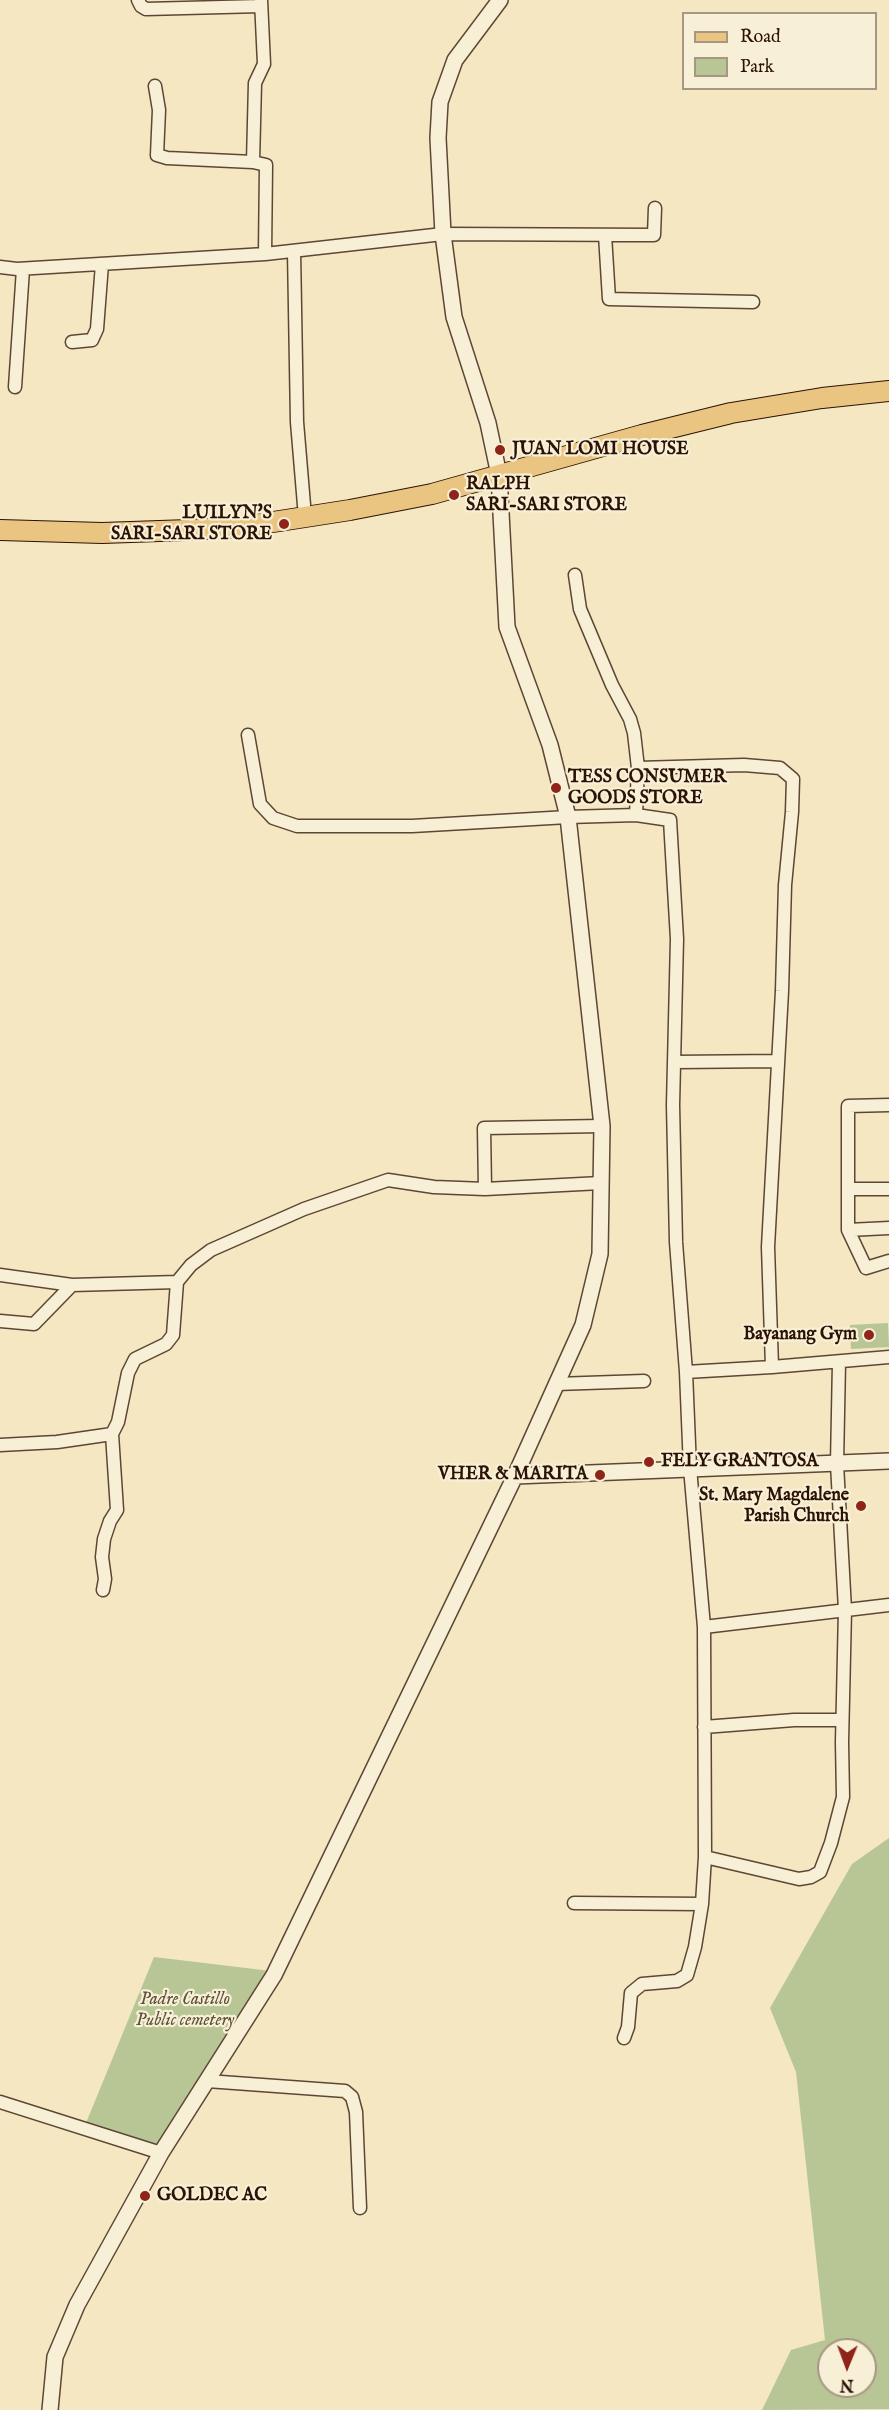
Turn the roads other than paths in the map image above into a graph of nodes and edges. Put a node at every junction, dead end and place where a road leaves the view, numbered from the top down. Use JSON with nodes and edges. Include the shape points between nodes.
{"nodes":[{"id":1,"x":138,"y":0,"type":"edge"},
{"id":2,"x":500,"y":0,"type":"edge"},
{"id":3,"x":261,"y":3,"type":"edge"},
{"id":4,"x":155,"y":86,"type":"dead end"},
{"id":5,"x":253,"y":162,"type":"junction"},
{"id":6,"x":655,"y":208,"type":"dead end"},
{"id":7,"x":443,"y":234,"type":"junction"},
{"id":8,"x":605,"y":235,"type":"junction"},
{"id":9,"x":294,"y":251,"type":"junction"},
{"id":10,"x":265,"y":254,"type":"junction"},
{"id":11,"x":102,"y":264,"type":"junction"},
{"id":12,"x":0,"y":267,"type":"edge"},
{"id":13,"x":23,"y":269,"type":"junction"},
{"id":14,"x":753,"y":302,"type":"dead end"},
{"id":15,"x":72,"y":342,"type":"dead end"},
{"id":16,"x":15,"y":387,"type":"dead end"},
{"id":17,"x":889,"y":391,"type":"edge"},
{"id":18,"x":499,"y":475,"type":"junction"},
{"id":19,"x":305,"y":517,"type":"junction"},
{"id":20,"x":0,"y":530,"type":"edge"},
{"id":21,"x":576,"y":575,"type":"dead end"},
{"id":22,"x":248,"y":735,"type":"dead end"},
{"id":23,"x":638,"y":768,"type":"junction"},
{"id":24,"x":636,"y":815,"type":"junction"},
{"id":25,"x":568,"y":817,"type":"junction"},
{"id":26,"x":778,"y":1061,"type":"junction"},
{"id":27,"x":675,"y":1062,"type":"junction"},
{"id":28,"x":889,"y":1105,"type":"edge"},
{"id":29,"x":602,"y":1126,"type":"junction"},
{"id":30,"x":601,"y":1183,"type":"junction"},
{"id":31,"x":485,"y":1189,"type":"junction"},
{"id":32,"x":849,"y":1189,"type":"junction"},
{"id":33,"x":889,"y":1189,"type":"edge"},
{"id":34,"x":889,"y":1228,"type":"edge"},
{"id":35,"x":848,"y":1230,"type":"junction"},
{"id":36,"x":889,"y":1261,"type":"edge"},
{"id":37,"x":0,"y":1275,"type":"edge"},
{"id":38,"x":177,"y":1282,"type":"junction"},
{"id":39,"x":72,"y":1285,"type":"junction"},
{"id":40,"x":0,"y":1321,"type":"edge"},
{"id":41,"x":889,"y":1358,"type":"edge"},
{"id":42,"x":839,"y":1362,"type":"junction"},
{"id":43,"x":772,"y":1367,"type":"junction"},
{"id":44,"x":686,"y":1372,"type":"junction"},
{"id":45,"x":644,"y":1381,"type":"dead end"},
{"id":46,"x":556,"y":1384,"type":"junction"},
{"id":47,"x":112,"y":1434,"type":"junction"},
{"id":48,"x":0,"y":1444,"type":"edge"},
{"id":49,"x":889,"y":1461,"type":"edge"},
{"id":50,"x":837,"y":1464,"type":"junction"},
{"id":51,"x":690,"y":1468,"type":"junction"},
{"id":52,"x":515,"y":1476,"type":"junction"},
{"id":53,"x":103,"y":1590,"type":"dead end"},
{"id":54,"x":889,"y":1605,"type":"edge"},
{"id":55,"x":845,"y":1610,"type":"junction"},
{"id":56,"x":704,"y":1627,"type":"junction"},
{"id":57,"x":842,"y":1720,"type":"junction"},
{"id":58,"x":704,"y":1727,"type":"junction"},
{"id":59,"x":705,"y":1857,"type":"junction"},
{"id":60,"x":574,"y":1903,"type":"dead end"},
{"id":61,"x":702,"y":1904,"type":"junction"},
{"id":62,"x":624,"y":2038,"type":"dead end"},
{"id":63,"x":207,"y":2081,"type":"junction"},
{"id":64,"x":0,"y":2102,"type":"edge"},
{"id":65,"x":161,"y":2153,"type":"junction"},
{"id":66,"x":360,"y":2208,"type":"dead end"},
{"id":67,"x":50,"y":2410,"type":"edge"}],
"edges":[{"from":1,"to":3,"type":"street","via":[[146,9]]},
{"from":2,"to":7,"type":"street","via":[[455,60],[440,102]]},
{"from":3,"to":5,"type":"street","via":[[264,64],[255,83]]},
{"from":4,"to":5,"type":"street","via":[[159,110],[157,155]]},
{"from":5,"to":10,"type":"street","via":[[266,165]]},
{"from":6,"to":8,"type":"street","via":[[654,236]]},
{"from":7,"to":8,"type":"street"},
{"from":7,"to":9,"type":"street"},
{"from":7,"to":18,"type":"street","via":[[454,317],[488,423]]},
{"from":8,"to":14,"type":"street","via":[[609,299]]},
{"from":9,"to":10,"type":"street"},
{"from":9,"to":19,"type":"street","via":[[297,422]]},
{"from":10,"to":11,"type":"street"},
{"from":11,"to":13,"type":"street"},
{"from":11,"to":15,"type":"street","via":[[97,330],[92,340]]},
{"from":12,"to":13,"type":"street"},
{"from":13,"to":16,"type":"street"},
{"from":17,"to":18,"type":"main road","via":[[720,415]]},
{"from":18,"to":19,"type":"main road","via":[[432,494]]},
{"from":18,"to":25,"type":"street","via":[[507,627],[550,745]]},
{"from":19,"to":20,"type":"main road","via":[[189,530]]},
{"from":21,"to":23,"type":"street","via":[[580,609],[630,719]]},
{"from":22,"to":25,"type":"street","via":[[260,804],[273,818],[297,826],[412,826]]},
{"from":23,"to":24,"type":"street"},
{"from":23,"to":26,"type":"street","via":[[753,766],[780,768],[793,779]]},
{"from":24,"to":25,"type":"street"},
{"from":24,"to":27,"type":"street","via":[[670,820],[677,939]]},
{"from":25,"to":29,"type":"street"},
{"from":26,"to":27,"type":"street"},
{"from":26,"to":43,"type":"street","via":[[768,1247]]},
{"from":27,"to":44,"type":"street","via":[[676,1242]]},
{"from":28,"to":32,"type":"street","via":[[848,1106]]},
{"from":29,"to":30,"type":"street"},
{"from":29,"to":31,"type":"street","via":[[484,1128]]},
{"from":30,"to":31,"type":"street"},
{"from":30,"to":46,"type":"street","via":[[600,1254],[583,1325]]},
{"from":31,"to":38,"type":"street","via":[[388,1180],[304,1209],[211,1250]]},
{"from":32,"to":33,"type":"street"},
{"from":32,"to":35,"type":"street"},
{"from":34,"to":35,"type":"street"},
{"from":35,"to":36,"type":"street","via":[[866,1268]]},
{"from":37,"to":39,"type":"street"},
{"from":38,"to":39,"type":"street"},
{"from":38,"to":47,"type":"street","via":[[173,1335],[166,1344],[135,1359]]},
{"from":39,"to":40,"type":"street","via":[[34,1324]]},
{"from":41,"to":42,"type":"street"},
{"from":42,"to":43,"type":"street"},
{"from":42,"to":50,"type":"street"},
{"from":43,"to":44,"type":"street"},
{"from":44,"to":51,"type":"street"},
{"from":45,"to":46,"type":"street"},
{"from":46,"to":52,"type":"street"},
{"from":47,"to":48,"type":"street","via":[[57,1442]]},
{"from":47,"to":53,"type":"street","via":[[117,1510],[104,1539]]},
{"from":49,"to":50,"type":"street"},
{"from":50,"to":51,"type":"street"},
{"from":50,"to":55,"type":"street"},
{"from":51,"to":52,"type":"street"},
{"from":51,"to":56,"type":"street"},
{"from":52,"to":63,"type":"street","via":[[274,1975]]},
{"from":54,"to":55,"type":"street"},
{"from":55,"to":56,"type":"street"},
{"from":55,"to":57,"type":"street"},
{"from":56,"to":58,"type":"street"},
{"from":57,"to":58,"type":"street"},
{"from":57,"to":59,"type":"street","via":[[843,1797],[820,1872],[799,1879]]},
{"from":58,"to":59,"type":"street"},
{"from":59,"to":61,"type":"street"},
{"from":60,"to":61,"type":"street"},
{"from":61,"to":62,"type":"street","via":[[687,1976],[677,1981],[642,1984],[631,1993]]},
{"from":63,"to":65,"type":"street"},
{"from":63,"to":66,"type":"street","via":[[345,2091],[352,2097],[356,2112]]},
{"from":64,"to":65,"type":"street"},
{"from":65,"to":67,"type":"street","via":[[77,2305],[55,2357]]}]}
